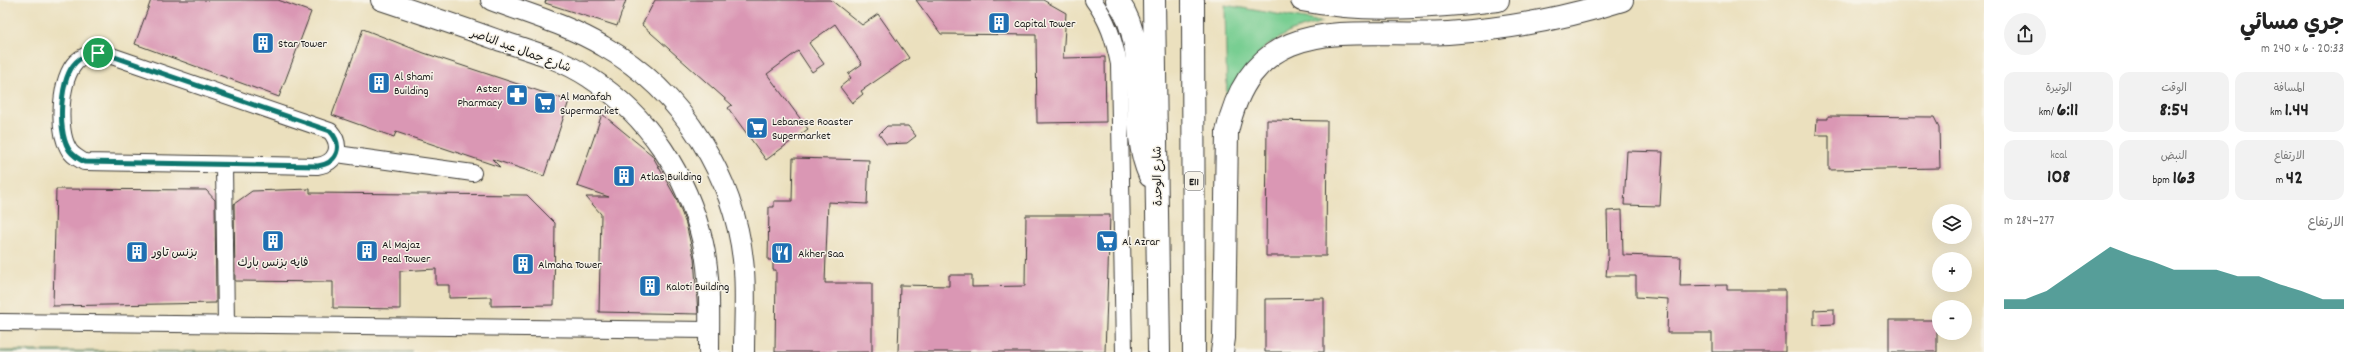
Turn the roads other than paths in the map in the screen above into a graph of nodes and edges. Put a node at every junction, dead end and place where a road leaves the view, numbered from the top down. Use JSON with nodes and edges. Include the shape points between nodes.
{"nodes":[{"id":1,"x":380,"y":0,"type":"edge"},
{"id":2,"x":491,"y":0,"type":"edge"},
{"id":3,"x":1093,"y":0,"type":"edge"},
{"id":4,"x":1118,"y":0,"type":"edge"},
{"id":5,"x":1154,"y":0,"type":"edge"},
{"id":6,"x":1193,"y":0,"type":"edge"},
{"id":7,"x":1302,"y":0,"type":"edge"},
{"id":8,"x":1498,"y":0,"type":"edge"},
{"id":9,"x":1622,"y":0,"type":"edge"},
{"id":10,"x":337,"y":154,"type":"junction"},
{"id":11,"x":224,"y":165,"type":"junction"},
{"id":12,"x":473,"y":173,"type":"dead end"},
{"id":13,"x":1158,"y":186,"type":"junction"},
{"id":14,"x":0,"y":322,"type":"edge"},
{"id":15,"x":226,"y":325,"type":"junction"},
{"id":16,"x":709,"y":330,"type":"junction"},
{"id":17,"x":709,"y":352,"type":"edge"},
{"id":18,"x":744,"y":352,"type":"edge"},
{"id":19,"x":1124,"y":352,"type":"edge"},
{"id":20,"x":1159,"y":352,"type":"edge"},
{"id":21,"x":1194,"y":352,"type":"edge"},
{"id":22,"x":1222,"y":352,"type":"edge"}],
"edges":[{"from":1,"to":16,"type":"street","name":"شارع جمال عبد الناصر","via":[[559,61],[590,77],[643,122],[678,174],[694,212],[706,263]]},
{"from":2,"to":18,"type":"street","via":[[572,30],[603,46],[658,87],[681,113],[717,171],[730,203],[739,236],[744,270]]},
{"from":3,"to":19,"type":"street","via":[[1104,14],[1114,39],[1119,64]]},
{"from":4,"to":13,"type":"main road","via":[[1131,25],[1143,156],[1150,177]]},
{"from":5,"to":13,"type":"main road","name":"شارع الوحدة"},
{"from":6,"to":21,"type":"main road","number":"E11"},
{"from":7,"to":8,"type":"main road","via":[[1356,6],[1405,7]]},
{"from":9,"to":22,"type":"main road","via":[[1566,16],[1487,29],[1447,33],[1334,33],[1314,36],[1295,42],[1262,63],[1238,94],[1227,132]]},
{"from":10,"to":11,"type":"street","via":[[329,163],[318,166]]},
{"from":10,"to":11,"type":"street","via":[[337,141],[330,131],[106,54],[85,56],[70,70],[64,86],[62,121],[68,148],[74,157],[84,162],[95,163]]},
{"from":10,"to":12,"type":"street"},
{"from":11,"to":15,"type":"street"},
{"from":13,"to":20,"type":"main road","name":"شارع الوحدة"},
{"from":14,"to":15,"type":"street"},
{"from":15,"to":16,"type":"street"},
{"from":16,"to":17,"type":"street","name":"شارع جمال عبد الناصر"}]}
